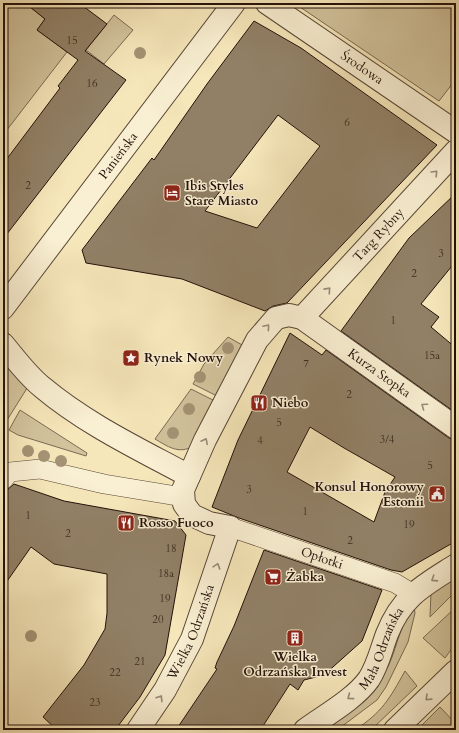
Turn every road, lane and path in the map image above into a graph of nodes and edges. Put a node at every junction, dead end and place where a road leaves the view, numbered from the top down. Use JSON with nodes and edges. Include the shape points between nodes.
{"nodes":[{"id":1,"x":267,"y":3,"type":"edge"},
{"id":2,"x":228,"y":5,"type":"edge"},
{"id":3,"x":456,"y":132,"type":"edge"},
{"id":4,"x":456,"y":151,"type":"edge"},
{"id":5,"x":3,"y":308,"type":"edge"},
{"id":6,"x":302,"y":318,"type":"junction"},
{"id":7,"x":3,"y":344,"type":"edge"},
{"id":8,"x":456,"y":428,"type":"edge"},
{"id":9,"x":7,"y":476,"type":"edge"},
{"id":10,"x":189,"y":476,"type":"junction"},
{"id":11,"x":183,"y":497,"type":"junction"},
{"id":12,"x":230,"y":527,"type":"junction"},
{"id":13,"x":456,"y":565,"type":"edge"},
{"id":14,"x":413,"y":594,"type":"junction"},
{"id":15,"x":456,"y":671,"type":"edge"},
{"id":16,"x":138,"y":730,"type":"edge"},
{"id":17,"x":305,"y":730,"type":"edge"},
{"id":18,"x":395,"y":730,"type":"edge"}],
"edges":[{"from":1,"to":3,"type":"street","name":"Środowa"},
{"from":2,"to":5,"type":"street","name":"Panieńska"},
{"from":6,"to":4,"type":"street","name":"Targ Rybny","one_way":true,"via":[[412,185]]},
{"from":8,"to":6,"type":"street","name":"Kurza Stopka","one_way":true},
{"from":10,"to":6,"type":"street","one_way":true,"via":[[257,340],[276,318],[289,315]]},
{"from":7,"to":10,"type":"street","via":[[41,386],[72,410]]},
{"from":9,"to":11,"type":"street","via":[[40,469],[104,484]]},
{"from":10,"to":11,"type":"street"},
{"from":11,"to":12,"type":"street","via":[[184,504],[192,515],[209,523]]},
{"from":12,"to":14,"type":"street","name":"Opłotki","via":[[395,583]]},
{"from":16,"to":12,"type":"street","name":"Wielka Odrzańska","one_way":true,"via":[[165,690],[192,639]]},
{"from":13,"to":14,"type":"street","name":"Mała Odrzańska","one_way":true},
{"from":14,"to":17,"type":"street","name":"Mała Odrzańska","one_way":true,"via":[[395,617],[376,668],[368,681]]},
{"from":15,"to":18,"type":"street","one_way":true}]}
